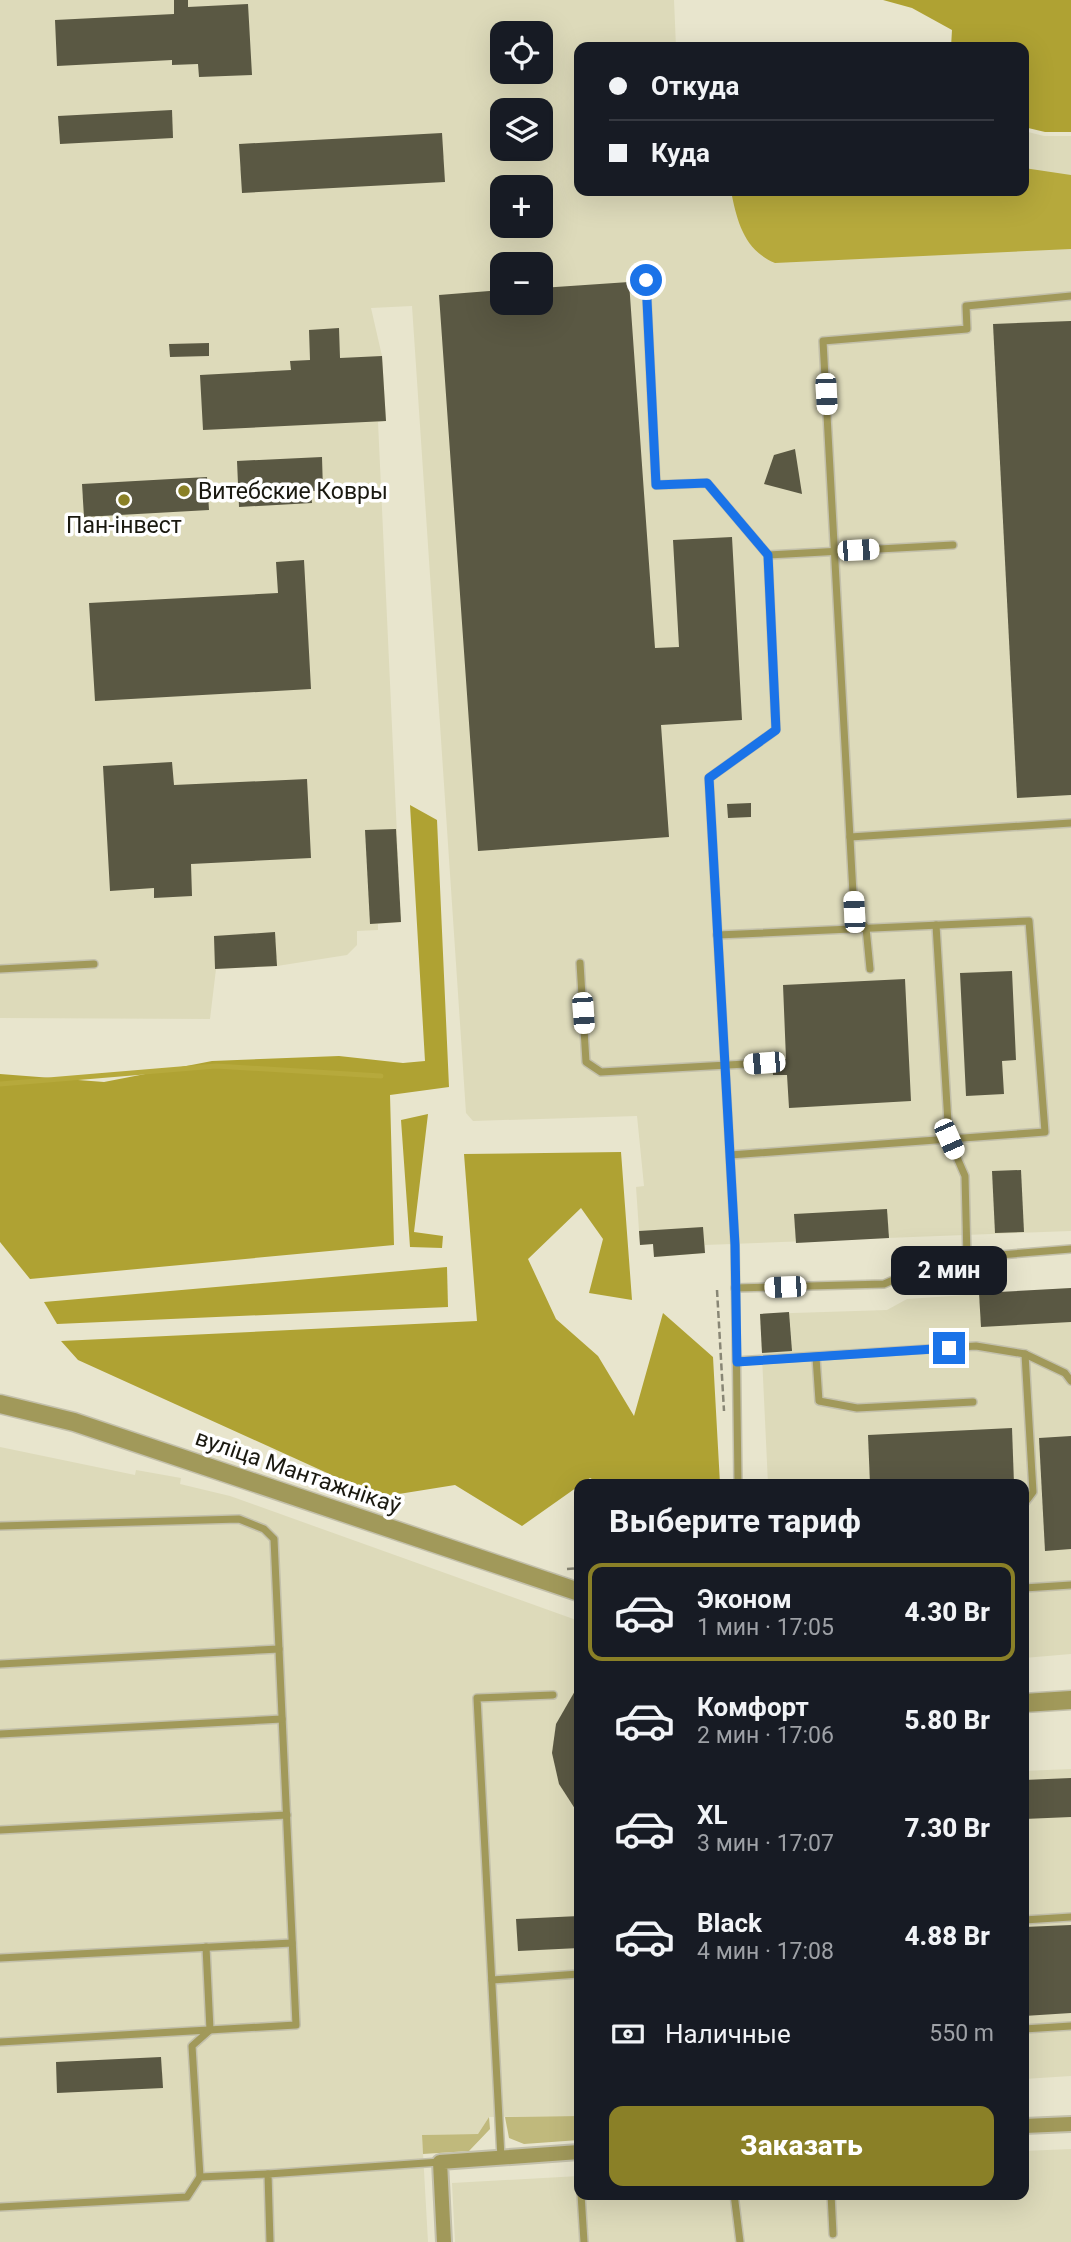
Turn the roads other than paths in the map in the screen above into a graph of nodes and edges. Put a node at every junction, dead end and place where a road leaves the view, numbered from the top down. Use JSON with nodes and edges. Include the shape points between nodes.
{"nodes":[{"id":1,"x":646,"y":280,"type":"dead end"},
{"id":2,"x":1071,"y":296,"type":"edge"},
{"id":3,"x":953,"y":545,"type":"dead end"},
{"id":4,"x":834,"y":551,"type":"junction"},
{"id":5,"x":768,"y":555,"type":"junction"},
{"id":6,"x":1071,"y":823,"type":"edge"},
{"id":7,"x":850,"y":837,"type":"junction"},
{"id":8,"x":936,"y":925,"type":"junction"},
{"id":9,"x":866,"y":928,"type":"junction"},
{"id":10,"x":718,"y":935,"type":"junction"},
{"id":11,"x":580,"y":963,"type":"dead end"},
{"id":12,"x":94,"y":964,"type":"dead end"},
{"id":13,"x":0,"y":969,"type":"edge"},
{"id":14,"x":870,"y":969,"type":"dead end"},
{"id":15,"x":764,"y":1063,"type":"dead end"},
{"id":16,"x":725,"y":1066,"type":"junction"},
{"id":17,"x":949,"y":1139,"type":"junction"},
{"id":18,"x":730,"y":1155,"type":"junction"},
{"id":19,"x":1071,"y":1249,"type":"edge"},
{"id":20,"x":967,"y":1258,"type":"junction"},
{"id":21,"x":736,"y":1288,"type":"junction"},
{"id":22,"x":1025,"y":1354,"type":"junction"},
{"id":23,"x":816,"y":1357,"type":"junction"},
{"id":24,"x":737,"y":1362,"type":"junction"},
{"id":25,"x":1071,"y":1381,"type":"edge"},
{"id":26,"x":973,"y":1402,"type":"dead end"},
{"id":27,"x":0,"y":1404,"type":"edge"},
{"id":28,"x":738,"y":1479,"type":"edge"},
{"id":29,"x":1029,"y":1497,"type":"edge"},
{"id":30,"x":0,"y":1526,"type":"edge"},
{"id":31,"x":1071,"y":1585,"type":"edge"},
{"id":32,"x":1029,"y":1588,"type":"edge"},
{"id":33,"x":574,"y":1589,"type":"edge"},
{"id":34,"x":279,"y":1648,"type":"junction"},
{"id":35,"x":0,"y":1664,"type":"edge"},
{"id":36,"x":553,"y":1695,"type":"dead end"},
{"id":37,"x":1071,"y":1700,"type":"edge"},
{"id":38,"x":1029,"y":1703,"type":"edge"},
{"id":39,"x":282,"y":1719,"type":"junction"},
{"id":40,"x":0,"y":1734,"type":"edge"},
{"id":41,"x":286,"y":1815,"type":"junction"},
{"id":42,"x":0,"y":1830,"type":"edge"},
{"id":43,"x":1071,"y":1917,"type":"edge"},
{"id":44,"x":1029,"y":1920,"type":"edge"},
{"id":45,"x":292,"y":1943,"type":"junction"},
{"id":46,"x":206,"y":1947,"type":"junction"},
{"id":47,"x":0,"y":1958,"type":"edge"},
{"id":48,"x":574,"y":1974,"type":"edge"},
{"id":49,"x":492,"y":1980,"type":"junction"},
{"id":50,"x":1071,"y":2026,"type":"edge"},
{"id":51,"x":1029,"y":2029,"type":"edge"},
{"id":52,"x":210,"y":2030,"type":"junction"},
{"id":53,"x":0,"y":2042,"type":"edge"},
{"id":54,"x":1071,"y":2124,"type":"edge"},
{"id":55,"x":1029,"y":2126,"type":"edge"},
{"id":56,"x":574,"y":2152,"type":"edge"},
{"id":57,"x":501,"y":2158,"type":"junction"},
{"id":58,"x":440,"y":2162,"type":"junction"},
{"id":59,"x":268,"y":2174,"type":"junction"},
{"id":60,"x":200,"y":2178,"type":"junction"},
{"id":61,"x":581,"y":2200,"type":"edge"},
{"id":62,"x":735,"y":2200,"type":"edge"},
{"id":63,"x":831,"y":2200,"type":"edge"},
{"id":64,"x":0,"y":2207,"type":"edge"},
{"id":65,"x":833,"y":2234,"type":"dead end"},
{"id":66,"x":270,"y":2242,"type":"edge"},
{"id":67,"x":444,"y":2242,"type":"edge"},
{"id":68,"x":584,"y":2242,"type":"edge"},
{"id":69,"x":740,"y":2242,"type":"edge"}],
"edges":[{"from":1,"to":5,"type":"lane","via":[[656,485],[707,483]]},
{"from":2,"to":4,"type":"lane","via":[[966,306],[967,329],[823,341]]},
{"from":3,"to":4,"type":"lane"},
{"from":4,"to":5,"type":"lane"},
{"from":4,"to":7,"type":"lane"},
{"from":5,"to":10,"type":"lane","via":[[776,730],[709,778]]},
{"from":6,"to":7,"type":"lane"},
{"from":7,"to":9,"type":"lane","via":[[854,912]]},
{"from":8,"to":9,"type":"lane"},
{"from":8,"to":17,"type":"lane"},
{"from":8,"to":17,"type":"lane","via":[[1029,921],[1045,1132]]},
{"from":9,"to":10,"type":"lane"},
{"from":9,"to":14,"type":"lane"},
{"from":10,"to":16,"type":"lane"},
{"from":11,"to":16,"type":"lane","via":[[586,1062],[601,1072]]},
{"from":12,"to":13,"type":"lane"},
{"from":15,"to":16,"type":"lane"},
{"from":16,"to":18,"type":"lane"},
{"from":17,"to":18,"type":"lane"},
{"from":17,"to":20,"type":"lane","via":[[965,1176]]},
{"from":18,"to":21,"type":"lane"},
{"from":19,"to":20,"type":"lane"},
{"from":20,"to":21,"type":"lane","via":[[939,1260],[884,1284]]},
{"from":21,"to":24,"type":"lane"},
{"from":22,"to":23,"type":"lane","via":[[976,1346]]},
{"from":22,"to":25,"type":"lane","via":[[1065,1373]]},
{"from":22,"to":29,"type":"lane","via":[[1033,1492]]},
{"from":23,"to":24,"type":"lane"},
{"from":23,"to":26,"type":"lane","via":[[819,1401],[858,1408]]},
{"from":24,"to":28,"type":"lane"},
{"from":27,"to":33,"type":"street","name":"вуліца Мантажнікаў","via":[[74,1422]]},
{"from":30,"to":34,"type":"lane","via":[[239,1519],[264,1529],[274,1539]]},
{"from":31,"to":32,"type":"lane"},
{"from":34,"to":35,"type":"lane"},
{"from":34,"to":39,"type":"lane"},
{"from":36,"to":49,"type":"lane","via":[[477,1698]]},
{"from":37,"to":38,"type":"street"},
{"from":39,"to":40,"type":"lane"},
{"from":39,"to":41,"type":"lane"},
{"from":41,"to":42,"type":"lane"},
{"from":41,"to":45,"type":"lane"},
{"from":43,"to":44,"type":"lane"},
{"from":45,"to":46,"type":"lane"},
{"from":45,"to":52,"type":"lane","via":[[296,2025]]},
{"from":46,"to":47,"type":"lane"},
{"from":46,"to":52,"type":"lane"},
{"from":48,"to":49,"type":"lane"},
{"from":49,"to":57,"type":"lane"},
{"from":50,"to":51,"type":"lane"},
{"from":52,"to":53,"type":"lane"},
{"from":52,"to":60,"type":"lane","via":[[192,2046]]},
{"from":54,"to":55,"type":"street"},
{"from":56,"to":57,"type":"street"},
{"from":57,"to":58,"type":"street"},
{"from":58,"to":59,"type":"lane"},
{"from":58,"to":67,"type":"street"},
{"from":59,"to":60,"type":"lane"},
{"from":59,"to":66,"type":"lane"},
{"from":60,"to":64,"type":"lane","via":[[187,2197]]},
{"from":61,"to":68,"type":"lane"},
{"from":62,"to":69,"type":"lane"},
{"from":63,"to":65,"type":"lane"}]}
